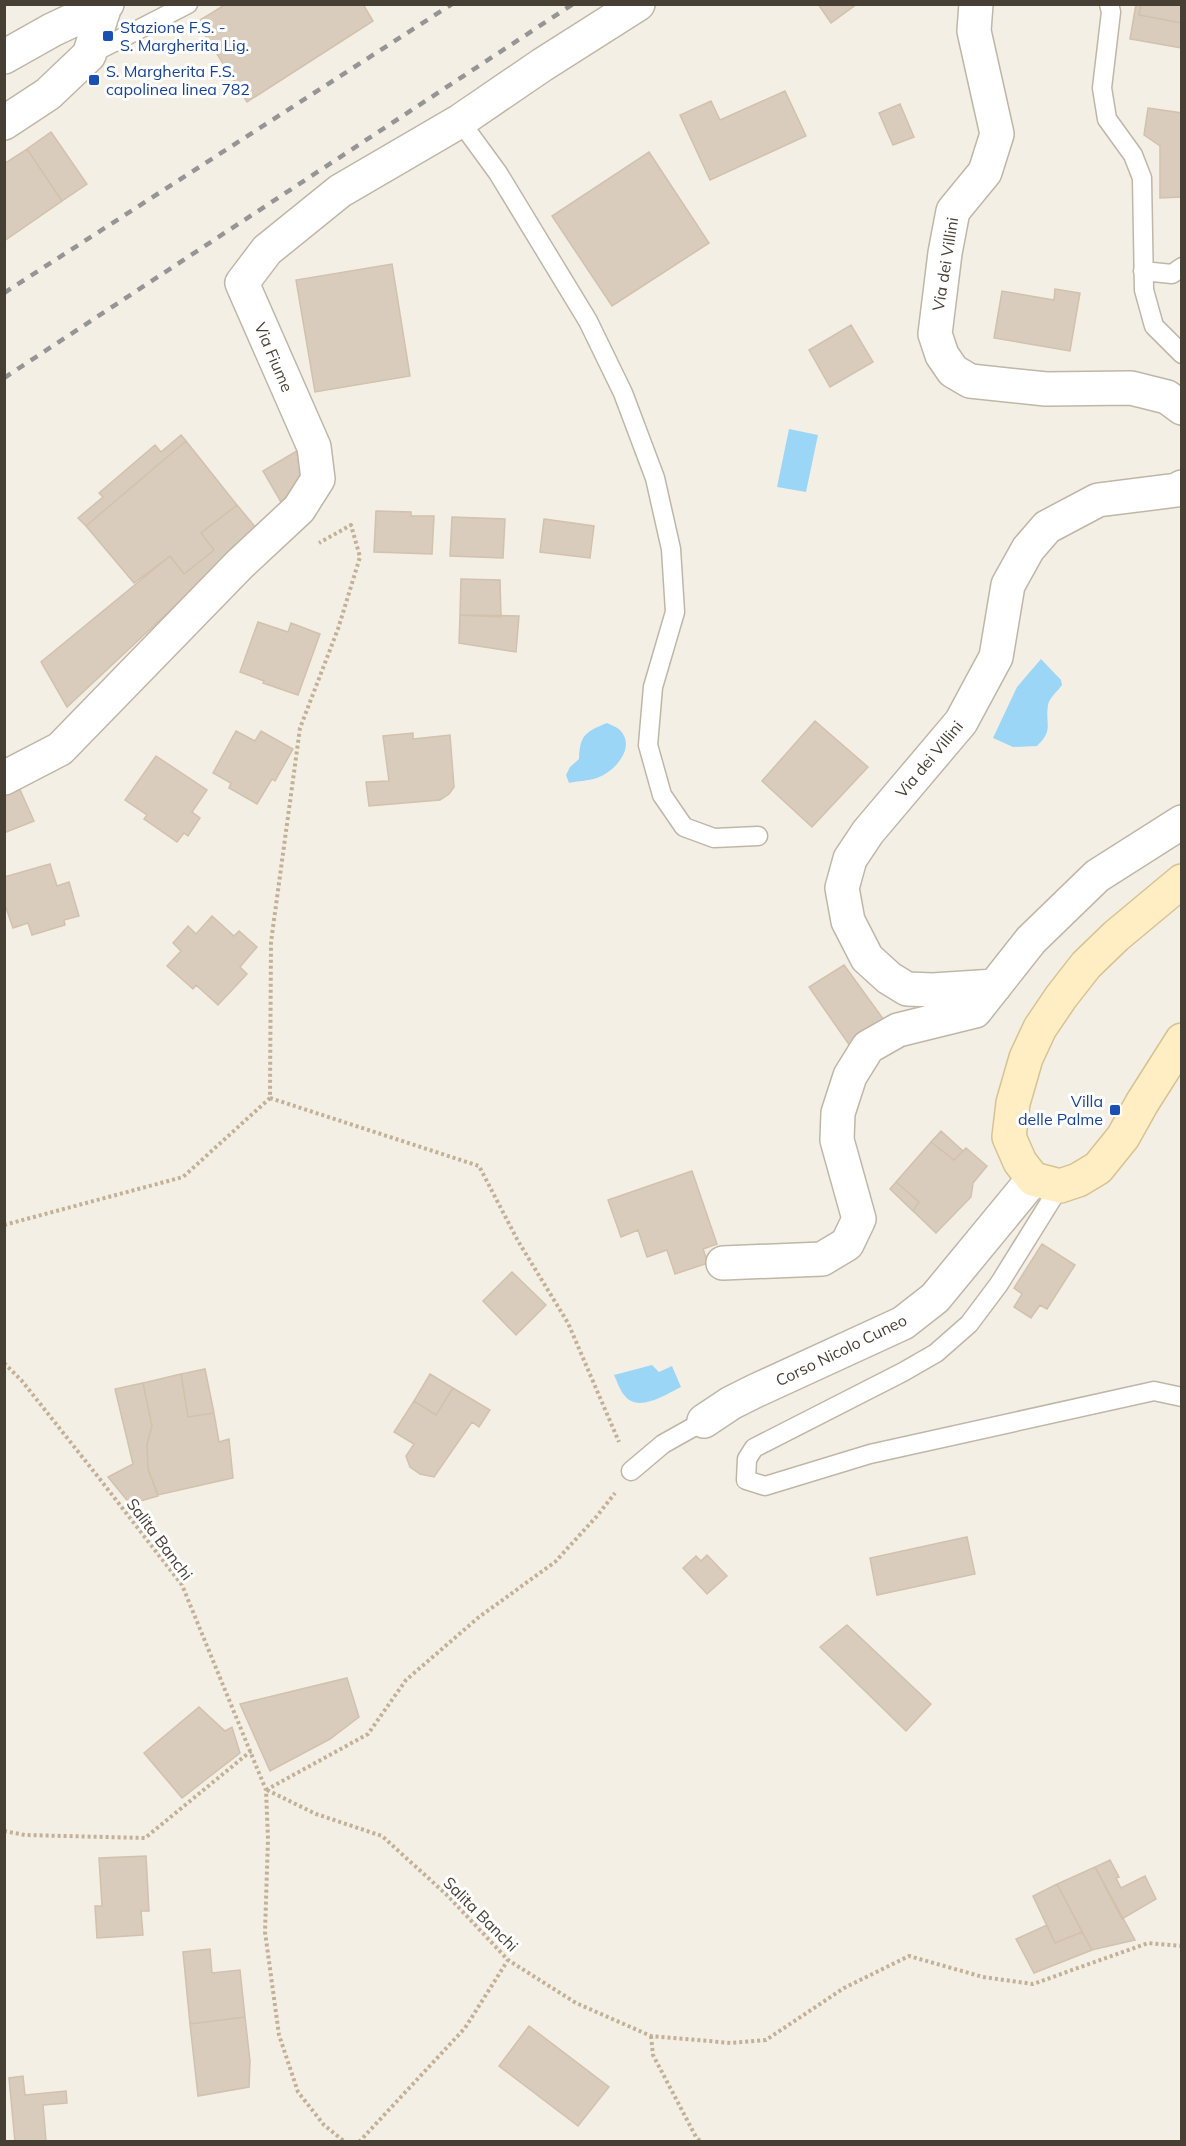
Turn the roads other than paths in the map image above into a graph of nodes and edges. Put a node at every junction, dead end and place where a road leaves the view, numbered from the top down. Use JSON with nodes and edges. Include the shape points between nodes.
{"nodes":[{"id":1,"x":188,"y":4,"type":"edge"},
{"id":2,"x":638,"y":4,"type":"edge"},
{"id":3,"x":976,"y":4,"type":"edge"},
{"id":4,"x":1109,"y":4,"type":"edge"},
{"id":5,"x":106,"y":5,"type":"edge"},
{"id":6,"x":89,"y":55,"type":"junction"},
{"id":7,"x":4,"y":57,"type":"edge"},
{"id":8,"x":460,"y":121,"type":"junction"},
{"id":9,"x":4,"y":123,"type":"edge"},
{"id":10,"x":1182,"y":267,"type":"edge"},
{"id":11,"x":1143,"y":271,"type":"junction"},
{"id":12,"x":1182,"y":354,"type":"edge"},
{"id":13,"x":1182,"y":408,"type":"edge"},
{"id":14,"x":1182,"y":487,"type":"edge"},
{"id":15,"x":4,"y":778,"type":"edge"},
{"id":16,"x":1182,"y":822,"type":"edge"},
{"id":17,"x":758,"y":836,"type":"dead end"},
{"id":18,"x":1182,"y":881,"type":"edge"},
{"id":19,"x":995,"y":986,"type":"junction"},
{"id":20,"x":1182,"y":1040,"type":"edge"},
{"id":21,"x":1047,"y":1182,"type":"junction"},
{"id":22,"x":723,"y":1263,"type":"dead end"},
{"id":23,"x":1182,"y":1397,"type":"edge"},
{"id":24,"x":705,"y":1421,"type":"joint"},
{"id":25,"x":631,"y":1471,"type":"road end"}],
"edges":[{"from":1,"to":6,"type":"lane"},
{"from":2,"to":8,"type":"street","name":"Via Fiume"},
{"from":3,"to":13,"type":"street","name":"Via dei Villini","via":[[974,31],[998,134],[985,172],[953,211],[935,334],[942,356],[953,371],[970,381],[1046,389],[1131,388],[1167,398]]},
{"from":4,"to":11,"type":"lane","via":[[1102,88],[1107,118],[1133,154],[1142,178]]},
{"from":5,"to":6,"type":"street"},
{"from":5,"to":7,"type":"street"},
{"from":6,"to":9,"type":"street","via":[[48,94]]},
{"from":8,"to":15,"type":"street","name":"Via Fiume","via":[[340,191],[267,250],[242,283],[314,447],[318,479],[299,509],[60,749]]},
{"from":8,"to":17,"type":"lane","via":[[498,173],[588,321],[623,393],[655,478],[671,549],[675,612],[652,687],[648,745],[662,795],[684,827],[714,838]]},
{"from":10,"to":11,"type":"lane","via":[[1172,274]]},
{"from":11,"to":12,"type":"lane","via":[[1154,326]]},
{"from":14,"to":19,"type":"street","name":"Via dei Villini","via":[[1098,500],[1047,527],[1028,549],[1008,585],[996,657],[961,722],[868,832],[850,859],[842,888],[848,921],[867,958],[889,978],[907,989]]},
{"from":16,"to":19,"type":"street","via":[[1097,876],[1031,940]]},
{"from":18,"to":21,"type":"main road","via":[[1086,965],[1040,1028],[1026,1058],[1013,1103],[1009,1137],[1020,1162]]},
{"from":19,"to":22,"type":"street","via":[[975,1011],[898,1030],[868,1047],[850,1076],[838,1113],[837,1131],[859,1219],[848,1244],[822,1259]]},
{"from":20,"to":21,"type":"main road","name":"Corso Nicolo Cuneo","via":[[1123,1137],[1098,1168],[1078,1180]]},
{"from":21,"to":23,"type":"lane","via":[[999,1284],[969,1324],[936,1353],[911,1368],[754,1448],[747,1459],[746,1480],[765,1486],[870,1454],[1154,1391]]},
{"from":21,"to":24,"type":"street","name":"Corso Nicolo Cuneo","via":[[935,1298],[903,1323],[755,1391]]},
{"from":24,"to":25,"type":"lane","via":[[663,1444]]}]}
